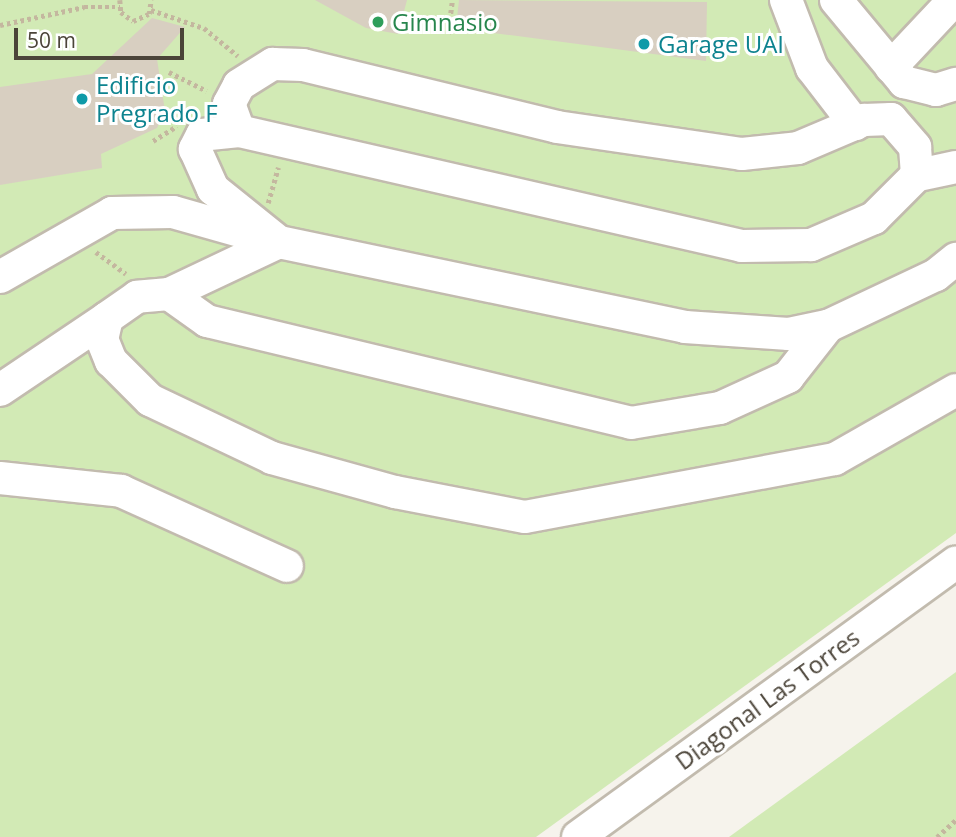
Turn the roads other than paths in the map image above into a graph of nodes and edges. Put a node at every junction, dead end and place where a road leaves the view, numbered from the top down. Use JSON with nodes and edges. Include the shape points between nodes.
{"nodes":[{"id":1,"x":786,"y":0,"type":"edge"},
{"id":2,"x":954,"y":0,"type":"edge"},
{"id":3,"x":850,"y":6,"type":"edge"},
{"id":4,"x":891,"y":67,"type":"junction"},
{"id":5,"x":956,"y":84,"type":"edge"},
{"id":6,"x":234,"y":117,"type":"junction"},
{"id":7,"x":855,"y":124,"type":"junction"},
{"id":8,"x":956,"y":167,"type":"edge"},
{"id":9,"x":917,"y":175,"type":"junction"},
{"id":10,"x":267,"y":233,"type":"junction"},
{"id":11,"x":956,"y":259,"type":"edge"},
{"id":12,"x":0,"y":277,"type":"edge"},
{"id":13,"x":160,"y":294,"type":"junction"},
{"id":14,"x":107,"y":318,"type":"junction"},
{"id":15,"x":828,"y":326,"type":"junction"},
{"id":16,"x":0,"y":390,"type":"edge"},
{"id":17,"x":956,"y":390,"type":"edge"},
{"id":18,"x":0,"y":478,"type":"edge"},
{"id":19,"x":956,"y":562,"type":"edge"},
{"id":20,"x":287,"y":566,"type":"dead end"},
{"id":21,"x":578,"y":837,"type":"edge"}],
"edges":[{"from":1,"to":7,"type":"street","via":[[812,68]]},
{"from":2,"to":4,"type":"street"},
{"from":3,"to":4,"type":"street"},
{"from":4,"to":5,"type":"street","via":[[919,88]]},
{"from":6,"to":7,"type":"street","via":[[253,72],[273,64],[303,65],[557,127],[742,154],[798,148]]},
{"from":6,"to":9,"type":"street","via":[[285,142],[742,246],[811,245],[874,218]]},
{"from":6,"to":10,"type":"street","via":[[202,135],[197,164],[213,189]]},
{"from":7,"to":9,"type":"street","via":[[891,119],[915,147]]},
{"from":8,"to":9,"type":"street"},
{"from":10,"to":12,"type":"street","via":[[173,212],[112,213]]},
{"from":10,"to":13,"type":"street"},
{"from":10,"to":15,"type":"street","via":[[685,327],[789,334]]},
{"from":11,"to":15,"type":"street","via":[[936,275]]},
{"from":13,"to":14,"type":"street"},
{"from":13,"to":15,"type":"street","via":[[207,321],[631,423],[720,408],[788,377]]},
{"from":14,"to":16,"type":"street"},
{"from":14,"to":17,"type":"street","via":[[102,339],[111,361],[150,400],[272,458],[525,517],[835,459]]},
{"from":18,"to":20,"type":"street","via":[[121,491]]},
{"from":19,"to":21,"type":"street","name":"Diagonal Las Torres"}]}
